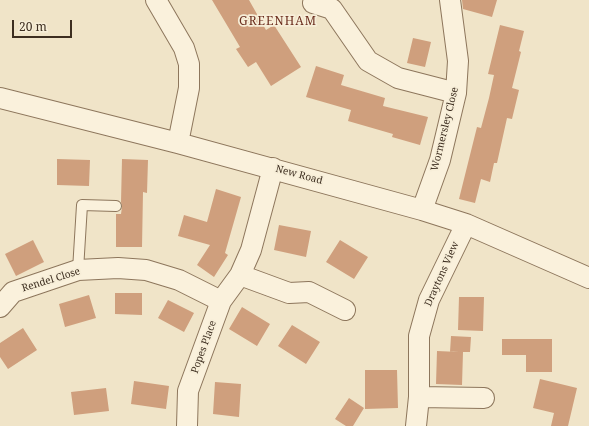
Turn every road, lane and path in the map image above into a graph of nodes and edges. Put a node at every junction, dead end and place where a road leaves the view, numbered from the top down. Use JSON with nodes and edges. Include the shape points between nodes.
{"nodes":[{"id":1,"x":156,"y":0,"type":"edge"},
{"id":2,"x":450,"y":0,"type":"edge"},
{"id":3,"x":313,"y":3,"type":"dead end"},
{"id":4,"x":456,"y":93,"type":"junction"},
{"id":5,"x":0,"y":98,"type":"edge"},
{"id":6,"x":178,"y":143,"type":"junction"},
{"id":7,"x":273,"y":168,"type":"junction"},
{"id":8,"x":116,"y":206,"type":"dead end"},
{"id":9,"x":422,"y":210,"type":"junction"},
{"id":10,"x":466,"y":224,"type":"junction"},
{"id":11,"x":78,"y":270,"type":"junction"},
{"id":12,"x":240,"y":275,"type":"junction"},
{"id":13,"x":589,"y":278,"type":"edge"},
{"id":14,"x":7,"y":288,"type":"edge"},
{"id":15,"x":221,"y":302,"type":"junction"},
{"id":16,"x":0,"y":307,"type":"edge"},
{"id":17,"x":345,"y":310,"type":"dead end"},
{"id":18,"x":418,"y":397,"type":"junction"},
{"id":19,"x":484,"y":398,"type":"dead end"},
{"id":20,"x":187,"y":426,"type":"edge"},
{"id":21,"x":416,"y":426,"type":"edge"}],
"edges":[{"from":1,"to":6,"type":"street","via":[[184,48],[189,64],[189,88]]},
{"from":2,"to":4,"type":"street","name":"Wormersley Close","via":[[458,61]]},
{"from":3,"to":4,"type":"street","via":[[332,9],[368,61],[398,78]]},
{"from":4,"to":9,"type":"street","name":"Wormersley Close","via":[[440,160]]},
{"from":5,"to":6,"type":"street","name":"New Road"},
{"from":6,"to":7,"type":"street","name":"New Road"},
{"from":7,"to":9,"type":"street","name":"New Road"},
{"from":7,"to":12,"type":"street","name":"Popes Place","via":[[251,250]]},
{"from":8,"to":11,"type":"lane","via":[[82,205]]},
{"from":9,"to":10,"type":"street","name":"New Road"},
{"from":10,"to":13,"type":"street","name":"New Road"},
{"from":10,"to":18,"type":"street","name":"Draytons View","via":[[428,300],[419,336]]},
{"from":11,"to":14,"type":"street","name":"Rendel Close"},
{"from":11,"to":15,"type":"street","name":"Rendel Close","via":[[146,270],[179,280]]},
{"from":12,"to":15,"type":"street","name":"Popes Place"},
{"from":12,"to":17,"type":"street","via":[[289,293],[309,292]]},
{"from":14,"to":16,"type":"street","name":"Rendel Close"},
{"from":15,"to":20,"type":"street","name":"Popes Place","via":[[188,391]]},
{"from":18,"to":19,"type":"street"},
{"from":18,"to":21,"type":"street","name":"Draytons View"}]}
